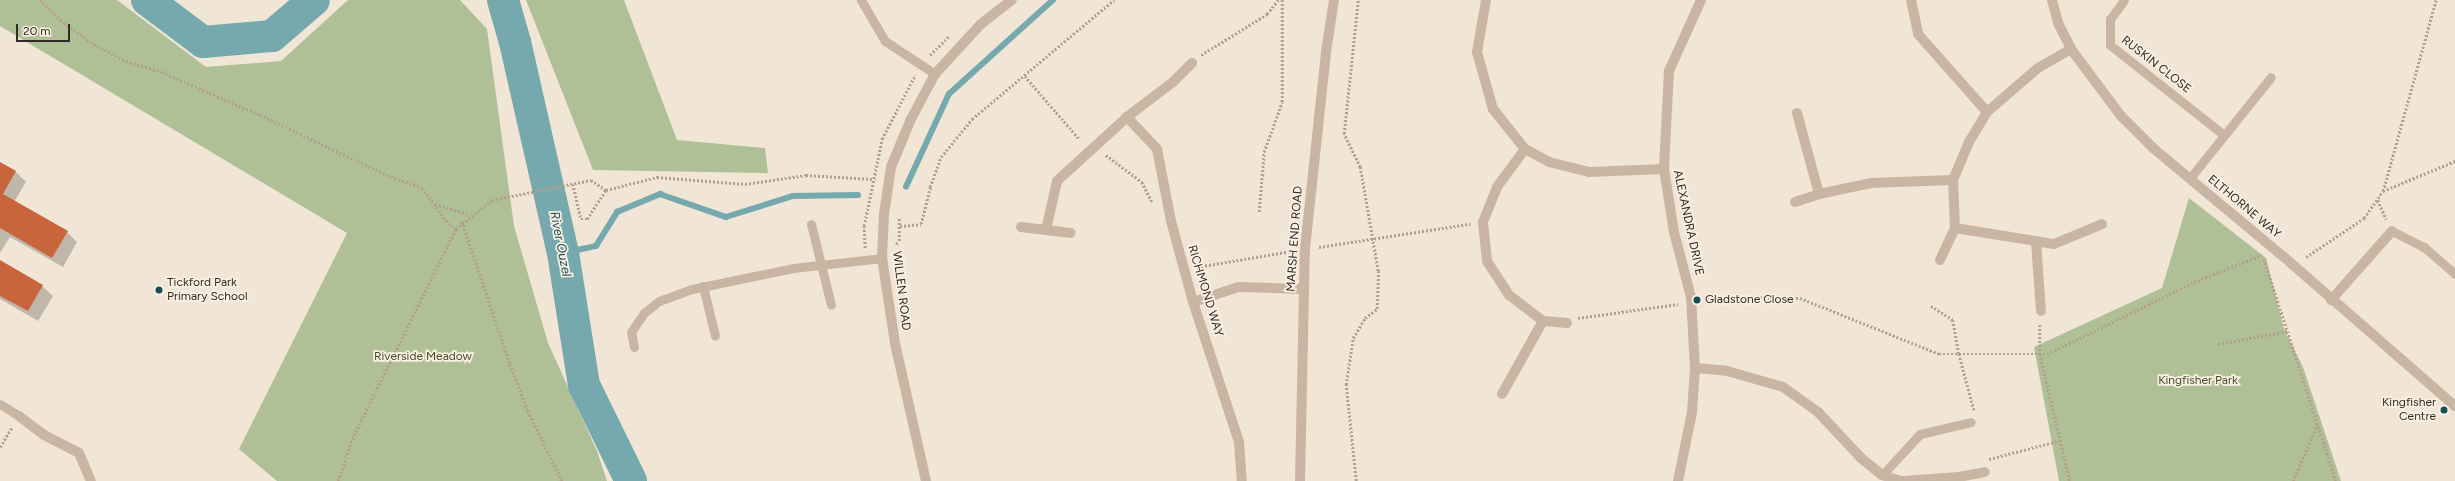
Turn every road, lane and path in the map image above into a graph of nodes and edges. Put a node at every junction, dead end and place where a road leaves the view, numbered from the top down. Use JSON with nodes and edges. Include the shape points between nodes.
{"nodes":[{"id":1,"x":40,"y":0,"type":"edge"},
{"id":2,"x":862,"y":0,"type":"edge"},
{"id":3,"x":1012,"y":0,"type":"edge"},
{"id":4,"x":1114,"y":0,"type":"edge"},
{"id":5,"x":1278,"y":0,"type":"edge"},
{"id":6,"x":1282,"y":0,"type":"edge"},
{"id":7,"x":1334,"y":0,"type":"edge"},
{"id":8,"x":1358,"y":0,"type":"edge"},
{"id":9,"x":1486,"y":0,"type":"edge"},
{"id":10,"x":1701,"y":0,"type":"edge"},
{"id":11,"x":1910,"y":0,"type":"edge"},
{"id":12,"x":2052,"y":0,"type":"edge"},
{"id":13,"x":2124,"y":0,"type":"edge"},
{"id":14,"x":2436,"y":0,"type":"edge"},
{"id":15,"x":2071,"y":49,"type":"junction"},
{"id":16,"x":1192,"y":63,"type":"joint"},
{"id":17,"x":935,"y":74,"type":"junction"},
{"id":18,"x":2272,"y":77,"type":"dead end"},
{"id":19,"x":1986,"y":112,"type":"junction"},
{"id":20,"x":1797,"y":113,"type":"dead end"},
{"id":21,"x":1127,"y":117,"type":"junction"},
{"id":22,"x":2224,"y":135,"type":"junction"},
{"id":23,"x":1525,"y":149,"type":"junction"},
{"id":24,"x":2455,"y":160,"type":"edge"},
{"id":25,"x":1664,"y":168,"type":"junction"},
{"id":26,"x":2190,"y":178,"type":"junction"},
{"id":27,"x":1953,"y":180,"type":"junction"},
{"id":28,"x":572,"y":184,"type":"junction"},
{"id":29,"x":606,"y":190,"type":"junction"},
{"id":30,"x":2383,"y":191,"type":"junction"},
{"id":31,"x":1819,"y":194,"type":"junction"},
{"id":32,"x":2378,"y":199,"type":"junction"},
{"id":33,"x":1795,"y":202,"type":"dead end"},
{"id":34,"x":435,"y":204,"type":"junction"},
{"id":35,"x":1259,"y":212,"type":"dead end"},
{"id":36,"x":470,"y":215,"type":"junction"},
{"id":37,"x":462,"y":221,"type":"junction"},
{"id":38,"x":1482,"y":222,"type":"junction"},
{"id":39,"x":811,"y":224,"type":"dead end"},
{"id":40,"x":2102,"y":224,"type":"dead end"},
{"id":41,"x":900,"y":226,"type":"dead end"},
{"id":42,"x":1021,"y":227,"type":"dead end"},
{"id":43,"x":456,"y":228,"type":"junction"},
{"id":44,"x":1955,"y":228,"type":"junction"},
{"id":45,"x":1046,"y":230,"type":"junction"},
{"id":46,"x":2392,"y":231,"type":"junction"},
{"id":47,"x":1071,"y":233,"type":"dead end"},
{"id":48,"x":1371,"y":239,"type":"junction"},
{"id":49,"x":2036,"y":242,"type":"junction"},
{"id":50,"x":1305,"y":249,"type":"junction"},
{"id":51,"x":2262,"y":255,"type":"junction"},
{"id":52,"x":2284,"y":257,"type":"junction"},
{"id":53,"x":882,"y":258,"type":"junction"},
{"id":54,"x":865,"y":260,"type":"junction"},
{"id":55,"x":1940,"y":260,"type":"dead end"},
{"id":56,"x":822,"y":265,"type":"junction"},
{"id":57,"x":1184,"y":269,"type":"junction"},
{"id":58,"x":2455,"y":274,"type":"edge"},
{"id":59,"x":703,"y":286,"type":"junction"},
{"id":60,"x":1304,"y":289,"type":"junction"},
{"id":61,"x":1691,"y":297,"type":"junction"},
{"id":62,"x":2331,"y":300,"type":"junction"},
{"id":63,"x":1193,"y":302,"type":"junction"},
{"id":64,"x":831,"y":305,"type":"dead end"},
{"id":65,"x":1932,"y":306,"type":"dead end"},
{"id":66,"x":2041,"y":311,"type":"joint"},
{"id":67,"x":1543,"y":321,"type":"junction"},
{"id":68,"x":1567,"y":323,"type":"joint"},
{"id":69,"x":2288,"y":331,"type":"junction"},
{"id":70,"x":716,"y":336,"type":"dead end"},
{"id":71,"x":2218,"y":344,"type":"dead end"},
{"id":72,"x":634,"y":347,"type":"dead end"},
{"id":73,"x":1959,"y":354,"type":"junction"},
{"id":74,"x":2040,"y":354,"type":"junction"},
{"id":75,"x":1695,"y":368,"type":"junction"},
{"id":76,"x":1502,"y":394,"type":"dead end"},
{"id":77,"x":0,"y":404,"type":"edge"},
{"id":78,"x":2455,"y":406,"type":"edge"},
{"id":79,"x":19,"y":416,"type":"junction"},
{"id":80,"x":1971,"y":422,"type":"joint"},
{"id":81,"x":2317,"y":425,"type":"junction"},
{"id":82,"x":2062,"y":440,"type":"junction"},
{"id":83,"x":0,"y":447,"type":"edge"},
{"id":84,"x":1986,"y":472,"type":"joint"},
{"id":85,"x":1882,"y":475,"type":"junction"},
{"id":86,"x":1960,"y":479,"type":"edge"},
{"id":87,"x":92,"y":481,"type":"edge"},
{"id":88,"x":338,"y":481,"type":"edge"},
{"id":89,"x":562,"y":481,"type":"edge"},
{"id":90,"x":926,"y":481,"type":"edge"},
{"id":91,"x":1242,"y":481,"type":"edge"},
{"id":92,"x":1300,"y":481,"type":"edge"},
{"id":93,"x":1354,"y":481,"type":"edge"},
{"id":94,"x":1678,"y":481,"type":"edge"},
{"id":95,"x":1902,"y":481,"type":"edge"},
{"id":96,"x":2070,"y":481,"type":"edge"},
{"id":97,"x":2293,"y":481,"type":"edge"},
{"id":98,"x":2336,"y":481,"type":"edge"}],
"edges":[{"from":1,"to":34,"type":"path","via":[[64,23],[94,44],[126,60],[162,72],[246,108],[387,175],[422,188]]},
{"from":2,"to":17,"type":"lane","via":[[885,41]]},
{"from":3,"to":17,"type":"street","name":"WILLEN ROAD","via":[[981,24]]},
{"from":4,"to":41,"type":"path","via":[[972,119],[941,158],[930,187],[921,224]]},
{"from":5,"to":16,"type":"path","via":[[1267,14],[1207,50]]},
{"from":6,"to":35,"type":"path","via":[[1282,102],[1264,152]]},
{"from":7,"to":50,"type":"street","name":"MARSH END ROAD"},
{"from":8,"to":48,"type":"path","via":[[1344,134],[1360,167]]},
{"from":9,"to":23,"type":"street","via":[[1477,52],[1493,109]]},
{"from":10,"to":25,"type":"street","name":"ALEXANDRA DRIVE","via":[[1670,71]]},
{"from":11,"to":19,"type":"street","via":[[1918,34]]},
{"from":12,"to":15,"type":"street","name":"ELTHORNE WAY","via":[[2058,23]]},
{"from":13,"to":22,"type":"lane","name":"RUSKIN CLOSE","via":[[2110,19],[2110,45]]},
{"from":14,"to":30,"type":"path"},
{"from":15,"to":19,"type":"street","via":[[2038,68]]},
{"from":15,"to":26,"type":"street","name":"ELTHORNE WAY","via":[[2121,116],[2153,148]]},
{"from":16,"to":21,"type":"street","via":[[1173,82]]},
{"from":17,"to":53,"type":"street","name":"WILLEN ROAD","via":[[911,119],[891,167],[884,214]]},
{"from":18,"to":22,"type":"lane"},
{"from":19,"to":27,"type":"street","via":[[1969,142]]},
{"from":20,"to":31,"type":"street"},
{"from":21,"to":45,"type":"street","via":[[1057,181]]},
{"from":21,"to":57,"type":"street","name":"RICHMOND WAY","via":[[1157,149],[1171,221]]},
{"from":22,"to":26,"type":"lane"},
{"from":23,"to":25,"type":"street","via":[[1549,162],[1589,172]]},
{"from":23,"to":38,"type":"street","via":[[1497,187]]},
{"from":24,"to":30,"type":"path"},
{"from":25,"to":61,"type":"street","name":"ALEXANDRA DRIVE","via":[[1674,232]]},
{"from":26,"to":52,"type":"street","name":"ELTHORNE WAY"},
{"from":27,"to":31,"type":"street","via":[[1871,183]]},
{"from":27,"to":44,"type":"street"},
{"from":28,"to":29,"type":"path","via":[[591,180]]},
{"from":28,"to":29,"type":"path","via":[[581,219],[588,219]]},
{"from":28,"to":36,"type":"path","via":[[492,200]]},
{"from":29,"to":54,"type":"path","via":[[657,177],[745,184],[806,175],[872,179],[864,226]]},
{"from":30,"to":32,"type":"path"},
{"from":31,"to":33,"type":"street"},
{"from":32,"to":46,"type":"path"},
{"from":32,"to":52,"type":"path","via":[[2364,218],[2302,260]]},
{"from":34,"to":36,"type":"path"},
{"from":34,"to":43,"type":"path","via":[[448,223]]},
{"from":36,"to":37,"type":"path"},
{"from":37,"to":43,"type":"path"},
{"from":37,"to":89,"type":"path","via":[[528,411]]},
{"from":38,"to":48,"type":"path"},
{"from":38,"to":67,"type":"street","via":[[1487,261],[1509,295]]},
{"from":39,"to":56,"type":"lane"},
{"from":40,"to":49,"type":"street","via":[[2054,244]]},
{"from":42,"to":45,"type":"street"},
{"from":43,"to":88,"type":"path","via":[[352,439]]},
{"from":44,"to":49,"type":"street"},
{"from":44,"to":55,"type":"street"},
{"from":45,"to":47,"type":"street"},
{"from":46,"to":58,"type":"lane","via":[[2424,247]]},
{"from":46,"to":62,"type":"street"},
{"from":48,"to":50,"type":"path"},
{"from":48,"to":93,"type":"path","via":[[1378,271],[1377,309],[1365,318],[1353,338],[1346,385]]},
{"from":49,"to":66,"type":"street"},
{"from":50,"to":57,"type":"path"},
{"from":50,"to":60,"type":"street","name":"MARSH END ROAD"},
{"from":51,"to":52,"type":"path"},
{"from":51,"to":69,"type":"path"},
{"from":51,"to":74,"type":"path","via":[[2194,282],[2047,354]]},
{"from":52,"to":62,"type":"street","name":"ELTHORNE WAY"},
{"from":53,"to":54,"type":"lane"},
{"from":53,"to":90,"type":"street","name":"WILLEN ROAD","via":[[894,342]]},
{"from":54,"to":56,"type":"lane"},
{"from":56,"to":59,"type":"lane","via":[[792,268]]},
{"from":56,"to":64,"type":"lane"},
{"from":57,"to":63,"type":"street","name":"RICHMOND WAY"},
{"from":59,"to":70,"type":"lane"},
{"from":59,"to":72,"type":"lane","via":[[659,301],[644,313],[631,332]]},
{"from":60,"to":63,"type":"street","via":[[1239,287]]},
{"from":60,"to":92,"type":"street","name":"MARSH END ROAD"},
{"from":61,"to":68,"type":"path","via":[[1678,304],[1576,318]]},
{"from":61,"to":73,"type":"path","via":[[1800,298],[1939,354]]},
{"from":61,"to":75,"type":"street","name":"ALEXANDRA DRIVE"},
{"from":62,"to":78,"type":"street","name":"ELTHORNE WAY"},
{"from":63,"to":91,"type":"street","name":"RICHMOND WAY","via":[[1239,442]]},
{"from":65,"to":73,"type":"path","via":[[1953,320]]},
{"from":66,"to":74,"type":"path"},
{"from":67,"to":68,"type":"street"},
{"from":67,"to":76,"type":"street"},
{"from":69,"to":71,"type":"path"},
{"from":69,"to":81,"type":"path"},
{"from":73,"to":74,"type":"path"},
{"from":73,"to":80,"type":"path","via":[[1974,408]]},
{"from":74,"to":82,"type":"path"},
{"from":75,"to":85,"type":"street","via":[[1727,371],[1783,387],[1818,412],[1861,458]]},
{"from":75,"to":94,"type":"street","name":"ALEXANDRA DRIVE","via":[[1692,412]]},
{"from":77,"to":79,"type":"lane"},
{"from":79,"to":83,"type":"path"},
{"from":79,"to":87,"type":"street","via":[[44,435],[79,453]]},
{"from":80,"to":85,"type":"lane","via":[[1920,434]]},
{"from":81,"to":97,"type":"path"},
{"from":81,"to":98,"type":"path"},
{"from":82,"to":84,"type":"path","via":[[1988,459]]},
{"from":82,"to":96,"type":"path"},
{"from":84,"to":86,"type":"street"},
{"from":85,"to":95,"type":"street"},
{"from":86,"to":95,"type":"street"}]}
